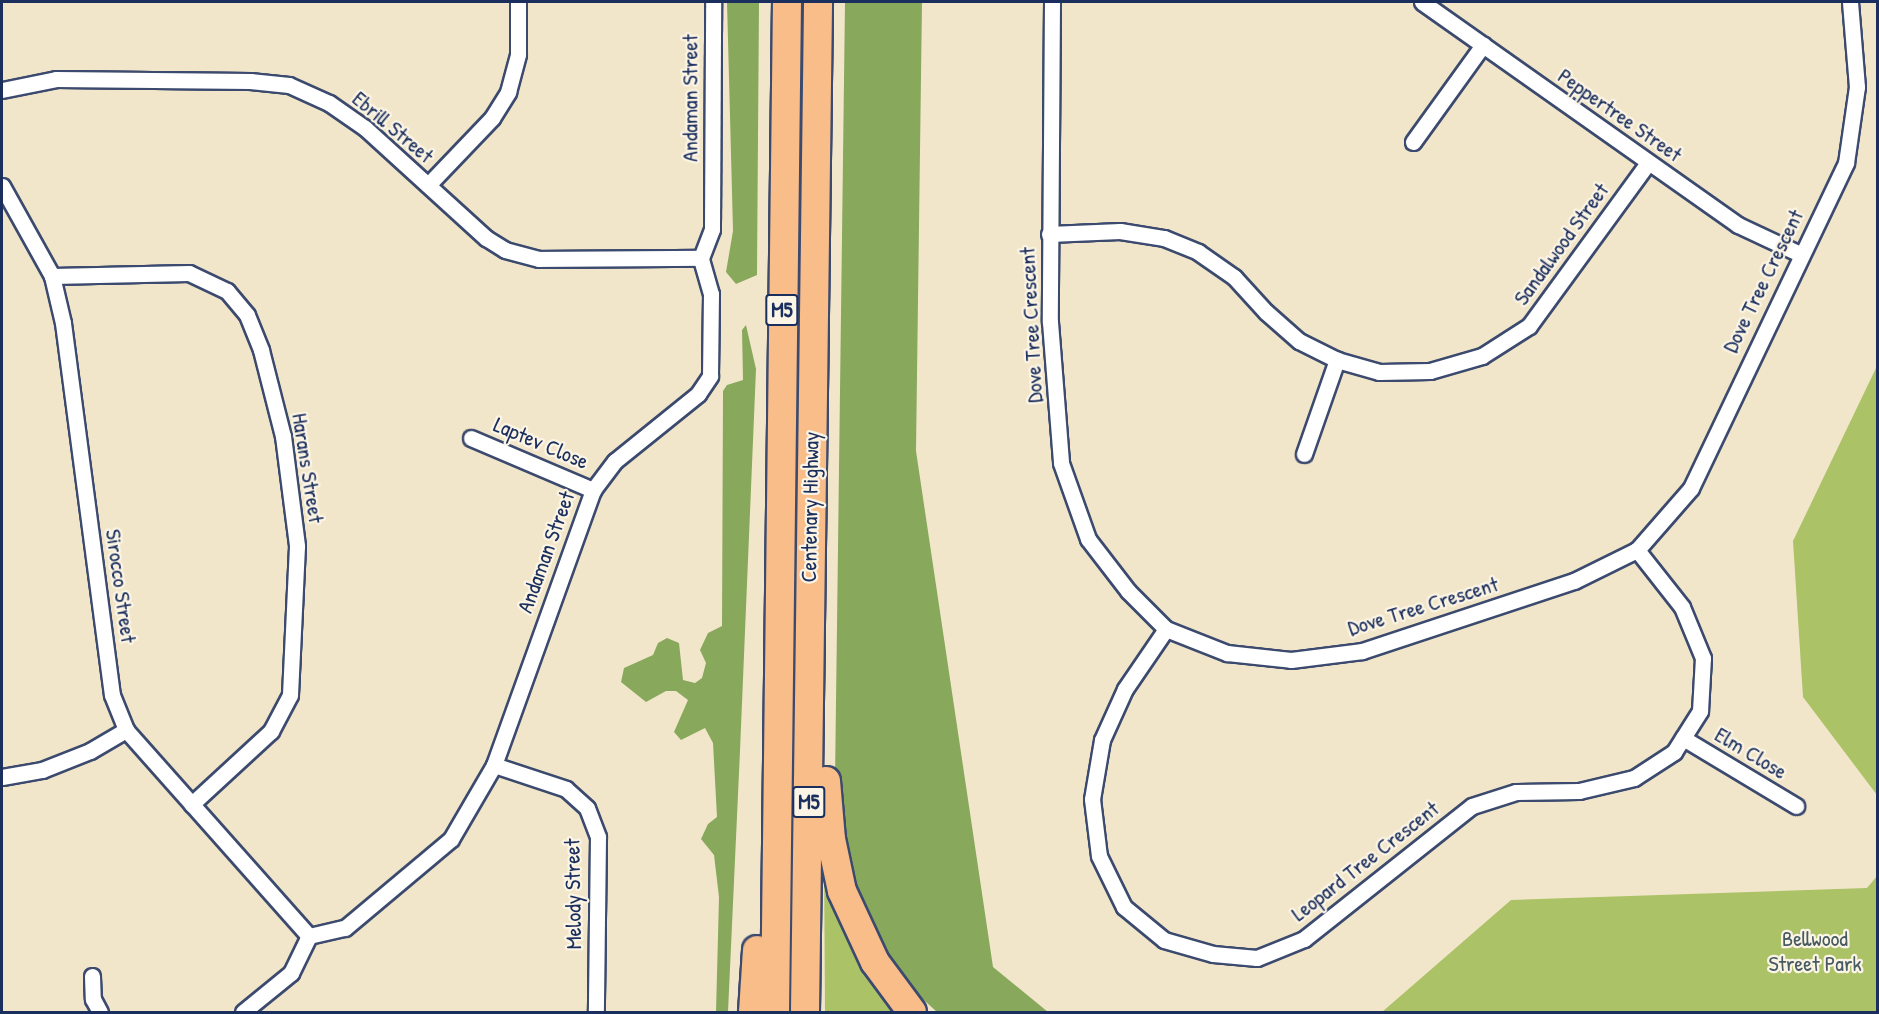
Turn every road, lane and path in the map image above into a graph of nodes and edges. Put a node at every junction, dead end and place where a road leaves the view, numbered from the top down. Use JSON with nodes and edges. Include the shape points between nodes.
{"nodes":[{"id":1,"x":518,"y":2,"type":"edge"},
{"id":2,"x":713,"y":2,"type":"edge"},
{"id":3,"x":787,"y":2,"type":"edge"},
{"id":4,"x":818,"y":2,"type":"edge"},
{"id":5,"x":1052,"y":2,"type":"edge"},
{"id":6,"x":1422,"y":2,"type":"edge"},
{"id":7,"x":1850,"y":2,"type":"edge"},
{"id":8,"x":1483,"y":45,"type":"junction"},
{"id":9,"x":2,"y":90,"type":"edge"},
{"id":10,"x":1413,"y":142,"type":"dead end"},
{"id":11,"x":1648,"y":164,"type":"junction"},
{"id":12,"x":428,"y":185,"type":"junction"},
{"id":13,"x":2,"y":186,"type":"edge"},
{"id":14,"x":1049,"y":234,"type":"junction"},
{"id":15,"x":1800,"y":254,"type":"junction"},
{"id":16,"x":701,"y":258,"type":"junction"},
{"id":17,"x":52,"y":276,"type":"junction"},
{"id":18,"x":1337,"y":360,"type":"junction"},
{"id":19,"x":471,"y":438,"type":"dead end"},
{"id":20,"x":1304,"y":454,"type":"dead end"},
{"id":21,"x":593,"y":489,"type":"junction"},
{"id":22,"x":1637,"y":550,"type":"junction"},
{"id":23,"x":808,"y":592,"type":"junction"},
{"id":24,"x":1166,"y":629,"type":"junction"},
{"id":25,"x":126,"y":730,"type":"junction"},
{"id":26,"x":1683,"y":738,"type":"junction"},
{"id":27,"x":494,"y":765,"type":"junction"},
{"id":28,"x":2,"y":777,"type":"edge"},
{"id":29,"x":777,"y":794,"type":"junction"},
{"id":30,"x":192,"y":804,"type":"junction"},
{"id":31,"x":1796,"y":806,"type":"dead end"},
{"id":32,"x":309,"y":936,"type":"junction"},
{"id":33,"x":92,"y":976,"type":"dead end"},
{"id":34,"x":100,"y":1012,"type":"edge"},
{"id":35,"x":243,"y":1012,"type":"edge"},
{"id":36,"x":596,"y":1012,"type":"edge"},
{"id":37,"x":753,"y":1012,"type":"edge"},
{"id":38,"x":775,"y":1012,"type":"edge"},
{"id":39,"x":806,"y":1012,"type":"edge"},
{"id":40,"x":912,"y":1012,"type":"edge"}],
"edges":[{"from":1,"to":12,"type":"street","via":[[518,54],[508,92],[492,118]]},
{"from":2,"to":16,"type":"street","name":"Andaman Street","via":[[712,230]]},
{"from":3,"to":29,"type":"highway","name":"Centenary Highway","number":"M5"},
{"from":4,"to":23,"type":"highway","name":"Centenary Highway","number":"M5"},
{"from":5,"to":14,"type":"street","name":"Dove Tree Crescent"},
{"from":6,"to":8,"type":"street","name":"Peppertree Street"},
{"from":7,"to":15,"type":"street","name":"Dove Tree Crescent","via":[[1857,87],[1846,163]]},
{"from":8,"to":10,"type":"street"},
{"from":8,"to":11,"type":"street","name":"Peppertree Street"},
{"from":9,"to":12,"type":"street","name":"Ebrill Street","via":[[56,79],[290,85],[329,103],[365,128]]},
{"from":11,"to":15,"type":"street","name":"Peppertree Street","via":[[1738,225]]},
{"from":11,"to":18,"type":"street","name":"Sandalwood Street","via":[[1529,326],[1482,356],[1430,371],[1379,372]]},
{"from":12,"to":16,"type":"street","name":"Ebrill Street","via":[[486,238],[520,256]]},
{"from":13,"to":17,"type":"street","name":"Sirocco Street"},
{"from":14,"to":18,"type":"street","name":"Sandalwood Street","via":[[1120,231],[1164,238],[1198,252],[1234,277],[1299,341]]},
{"from":14,"to":24,"type":"street","name":"Dove Tree Crescent","via":[[1050,322],[1061,463],[1088,539],[1128,591]]},
{"from":15,"to":22,"type":"street","name":"Dove Tree Crescent","via":[[1691,488]]},
{"from":16,"to":21,"type":"street","name":"Andaman Street","via":[[711,294],[710,376],[698,394],[615,461]]},
{"from":17,"to":25,"type":"street","name":"Sirocco Street","via":[[63,323],[112,695]]},
{"from":17,"to":30,"type":"street","name":"Harans Street","via":[[189,273],[227,291],[247,315],[261,350],[283,436],[297,546],[290,695],[271,731]]},
{"from":18,"to":20,"type":"street"},
{"from":19,"to":21,"type":"street","name":"Laptev Close"},
{"from":21,"to":27,"type":"street","name":"Andaman Street"},
{"from":22,"to":24,"type":"street","name":"Dove Tree Crescent","via":[[1574,581],[1362,651],[1291,660],[1227,653]]},
{"from":22,"to":26,"type":"street","name":"Leopard Tree Crescent","via":[[1682,608],[1702,658],[1700,711]]},
{"from":23,"to":39,"type":"highway","name":"Centenary Highway","number":"M5"},
{"from":23,"to":40,"type":"highway","via":[[824,616],[826,780],[835,863],[861,937],[888,983]]},
{"from":24,"to":26,"type":"street","name":"Leopard Tree Crescent","via":[[1125,689],[1102,740],[1092,799],[1099,856],[1124,907],[1164,940],[1212,954],[1257,958],[1304,939],[1472,806],[1516,792],[1579,791],[1634,778],[1674,752]]},
{"from":25,"to":28,"type":"street","via":[[90,751],[42,770]]},
{"from":25,"to":30,"type":"street","name":"Sirocco Street"},
{"from":26,"to":31,"type":"street","name":"Elm Close"},
{"from":27,"to":32,"type":"street","name":"Andaman Street","via":[[452,839],[345,928]]},
{"from":27,"to":36,"type":"street","name":"Melody Street","via":[[566,789],[587,808],[598,837]]},
{"from":29,"to":37,"type":"highway","via":[[762,813]]},
{"from":29,"to":38,"type":"highway","name":"Centenary Highway","number":"M5"},
{"from":30,"to":32,"type":"street","name":"Sirocco Street"},
{"from":32,"to":35,"type":"street","via":[[291,973]]},
{"from":33,"to":34,"type":"street","via":[[93,999]]}]}
